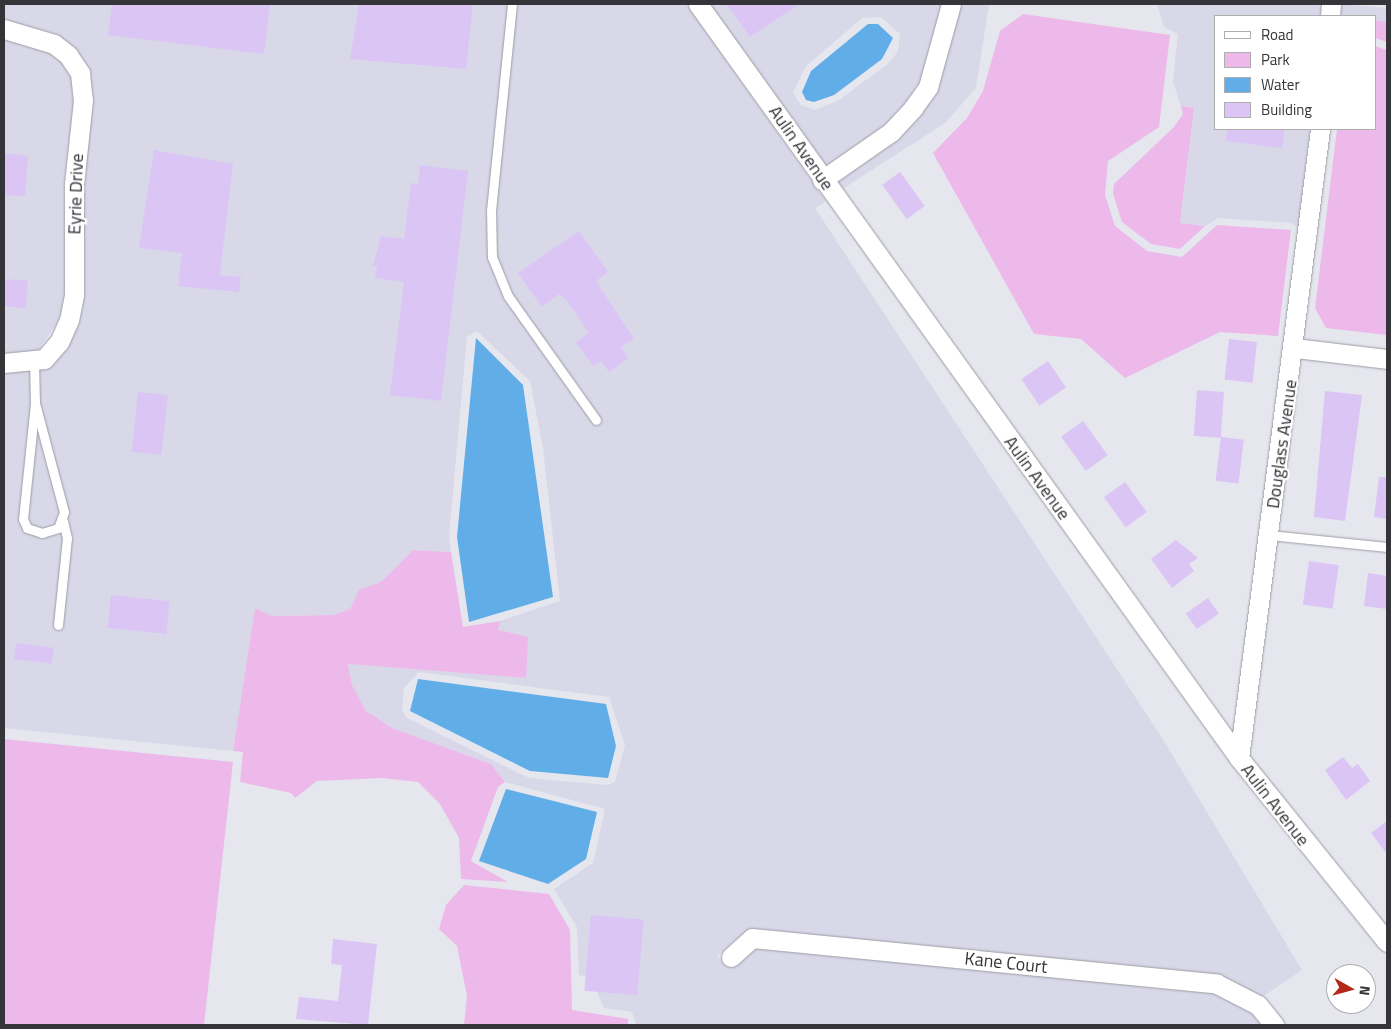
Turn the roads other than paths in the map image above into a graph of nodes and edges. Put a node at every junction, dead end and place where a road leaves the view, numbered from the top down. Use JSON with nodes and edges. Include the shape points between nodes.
{"nodes":[{"id":1,"x":512,"y":4,"type":"edge"},
{"id":2,"x":698,"y":4,"type":"edge"},
{"id":3,"x":951,"y":4,"type":"edge"},
{"id":4,"x":4,"y":30,"type":"edge"},
{"id":5,"x":1320,"y":130,"type":"edge"},
{"id":6,"x":822,"y":180,"type":"junction"},
{"id":7,"x":1295,"y":348,"type":"junction"},
{"id":8,"x":1387,"y":359,"type":"edge"},
{"id":9,"x":34,"y":360,"type":"junction"},
{"id":10,"x":4,"y":363,"type":"edge"},
{"id":11,"x":35,"y":403,"type":"junction"},
{"id":12,"x":596,"y":420,"type":"dead end"},
{"id":13,"x":62,"y":520,"type":"junction"},
{"id":14,"x":1269,"y":535,"type":"junction"},
{"id":15,"x":1387,"y":548,"type":"edge"},
{"id":16,"x":58,"y":625,"type":"dead end"},
{"id":17,"x":1239,"y":758,"type":"junction"},
{"id":18,"x":1387,"y":942,"type":"edge"},
{"id":19,"x":731,"y":957,"type":"dead end"},
{"id":20,"x":1274,"y":1025,"type":"edge"}],
"edges":[{"from":1,"to":12,"type":"lane","via":[[491,210],[492,257],[508,296]]},
{"from":2,"to":6,"type":"street","name":"Aulin Avenue"},
{"from":3,"to":6,"type":"street","via":[[928,87],[914,108],[891,132]]},
{"from":4,"to":9,"type":"street","name":"Eyrie Drive","via":[[54,44],[68,55],[80,73],[83,100],[74,184],[74,295],[59,342],[44,359]]},
{"from":5,"to":7,"type":"street","name":"Douglass Avenue"},
{"from":6,"to":17,"type":"street","name":"Aulin Avenue"},
{"from":7,"to":8,"type":"street"},
{"from":7,"to":14,"type":"street","name":"Douglass Avenue"},
{"from":9,"to":10,"type":"street","name":"Eyrie Drive"},
{"from":9,"to":11,"type":"lane"},
{"from":11,"to":13,"type":"lane","via":[[63,497]]},
{"from":11,"to":13,"type":"lane","via":[[23,520],[26,528],[42,533],[58,528]]},
{"from":13,"to":16,"type":"lane","via":[[67,538]]},
{"from":14,"to":15,"type":"lane"},
{"from":14,"to":17,"type":"street","name":"Douglass Avenue"},
{"from":17,"to":18,"type":"street","name":"Aulin Avenue"},
{"from":19,"to":20,"type":"street","name":"Kane Court","via":[[752,938],[1217,984],[1258,1004]]}]}
